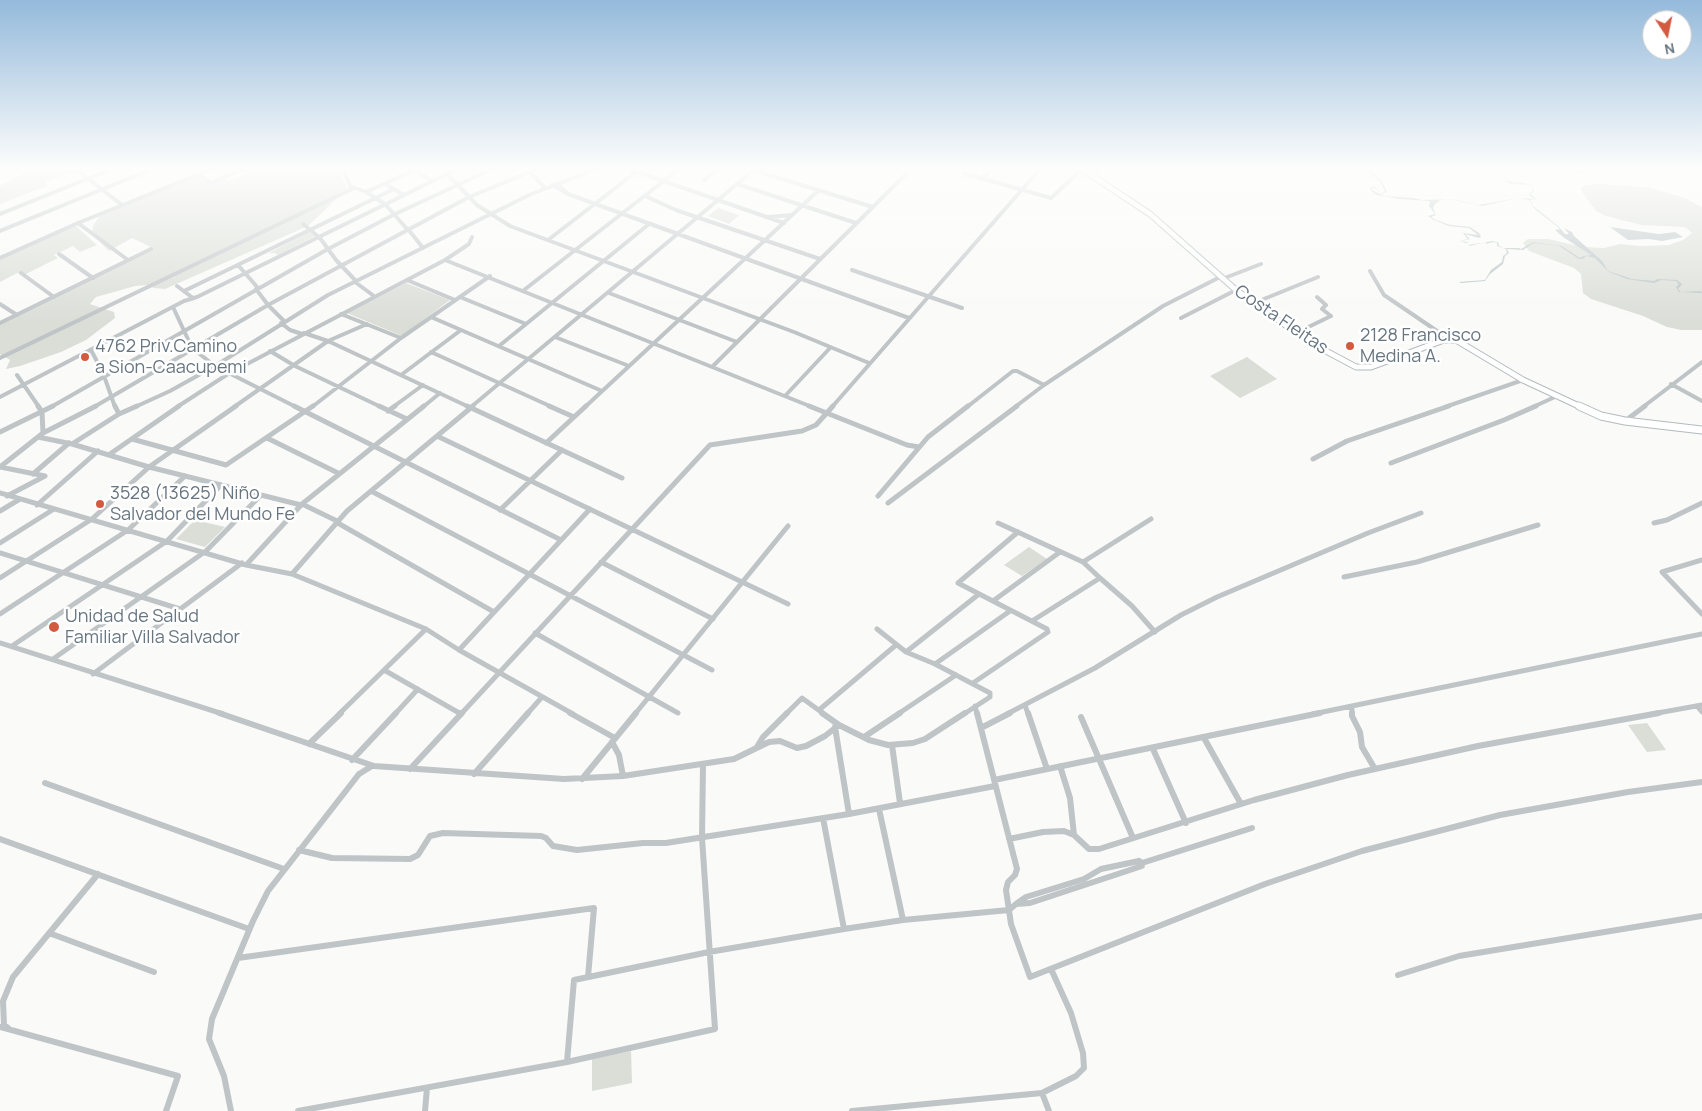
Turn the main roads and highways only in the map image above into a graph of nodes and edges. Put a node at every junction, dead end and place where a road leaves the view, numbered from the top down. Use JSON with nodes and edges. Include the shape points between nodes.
{"nodes":[{"id":1,"x":1157,"y":221,"type":"edge"},
{"id":2,"x":1702,"y":430,"type":"edge"}],
"edges":[{"from":1,"to":2,"type":"main road","name":"Costa Fleitas","via":[[1236,290],[1296,333],[1350,364],[1363,368],[1449,339],[1461,342],[1523,380],[1601,416]]}]}
